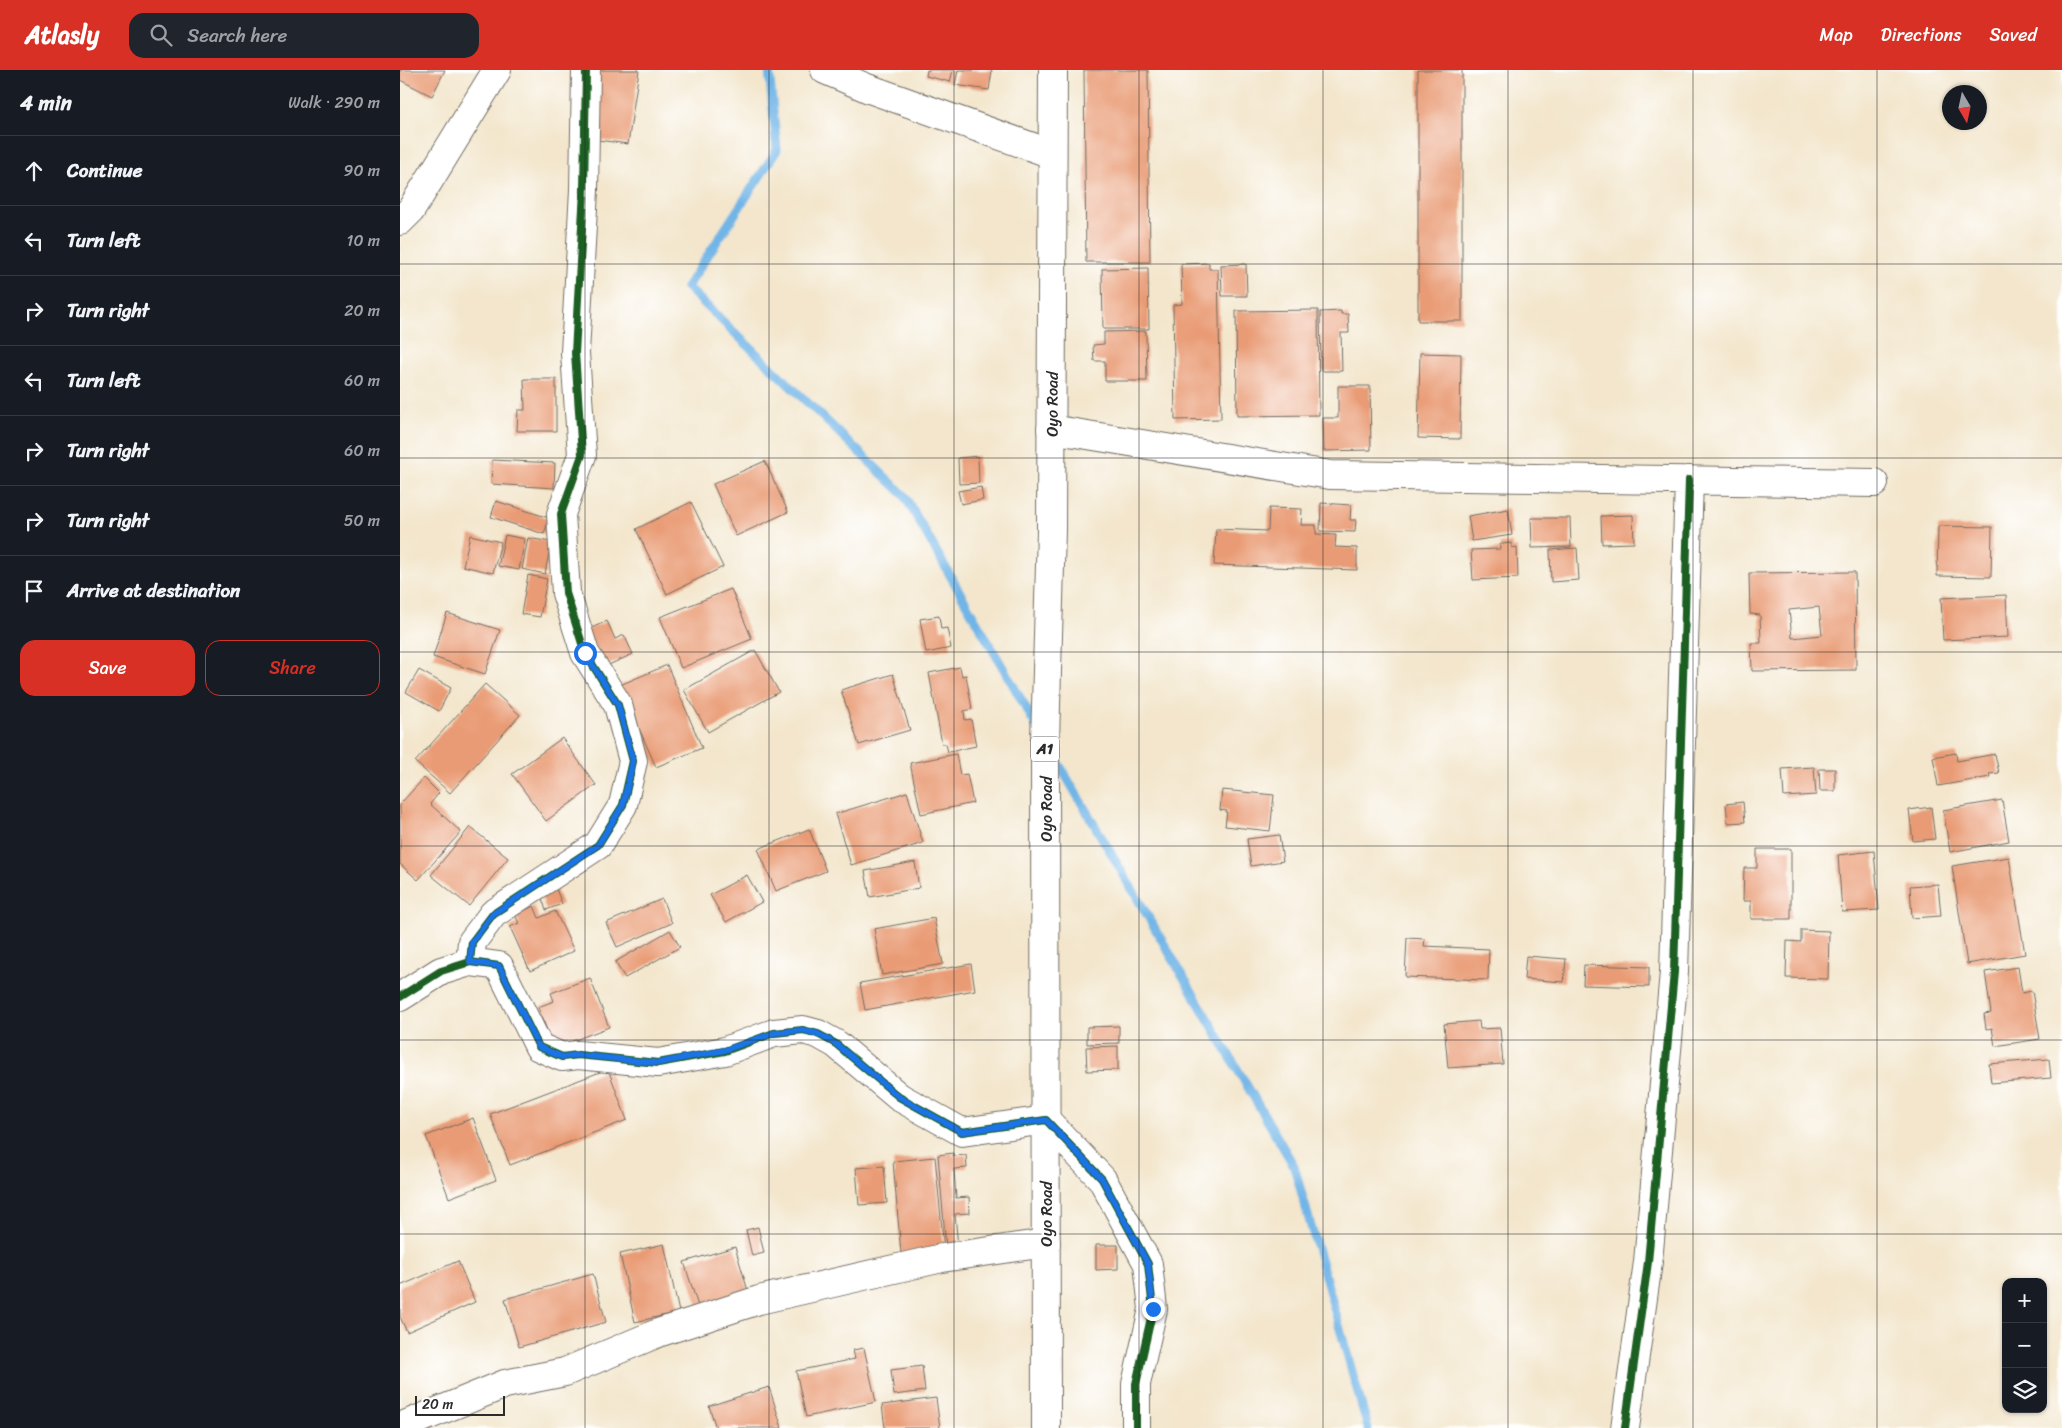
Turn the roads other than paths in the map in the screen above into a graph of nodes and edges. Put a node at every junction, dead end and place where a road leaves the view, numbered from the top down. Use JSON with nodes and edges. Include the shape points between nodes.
{"nodes":[{"id":1,"x":497,"y":70,"type":"edge"},
{"id":2,"x":586,"y":70,"type":"edge"},
{"id":3,"x":825,"y":70,"type":"edge"},
{"id":4,"x":1053,"y":70,"type":"edge"},
{"id":5,"x":1052,"y":154,"type":"junction"},
{"id":6,"x":400,"y":222,"type":"edge"},
{"id":7,"x":1051,"y":429,"type":"junction"},
{"id":8,"x":1690,"y":480,"type":"junction"},
{"id":9,"x":1874,"y":483,"type":"dead end"},
{"id":10,"x":470,"y":962,"type":"junction"},
{"id":11,"x":400,"y":997,"type":"edge"},
{"id":12,"x":1046,"y":1120,"type":"junction"},
{"id":13,"x":1046,"y":1243,"type":"junction"},
{"id":14,"x":400,"y":1427,"type":"edge"},
{"id":15,"x":1046,"y":1428,"type":"edge"},
{"id":16,"x":1136,"y":1428,"type":"edge"},
{"id":17,"x":1625,"y":1428,"type":"edge"}],
"edges":[{"from":1,"to":6,"type":"main road","via":[[411,210]]},
{"from":2,"to":10,"type":"main road","via":[[584,190],[575,352],[582,455],[561,514],[566,593],[585,653],[618,705],[633,761],[623,805],[598,845],[493,914],[472,942]]},
{"from":3,"to":5,"type":"main road"},
{"from":4,"to":5,"type":"main road","name":"Oyo Road","number":"A1"},
{"from":5,"to":7,"type":"main road","name":"Oyo Road","number":"A1"},
{"from":7,"to":8,"type":"main road","via":[[1330,475]]},
{"from":7,"to":12,"type":"main road","name":"Oyo Road","number":"A1","via":[[1045,741]]},
{"from":8,"to":9,"type":"main road"},
{"from":8,"to":17,"type":"main road","via":[[1674,972],[1648,1262]]},
{"from":10,"to":11,"type":"main road","via":[[440,971]]},
{"from":10,"to":12,"type":"main road","via":[[499,966],[539,1047],[562,1057],[578,1055],[658,1063],[725,1050],[774,1033],[803,1030],[836,1044],[899,1097],[962,1132]]},
{"from":12,"to":13,"type":"main road","name":"Oyo Road","number":"A1"},
{"from":12,"to":16,"type":"main road","via":[[1102,1179],[1148,1264],[1153,1309],[1136,1384]]},
{"from":13,"to":14,"type":"main road","via":[[942,1258],[759,1300],[658,1332],[565,1372],[506,1384]]},
{"from":13,"to":15,"type":"main road","name":"Oyo Road","number":"A1"}]}
